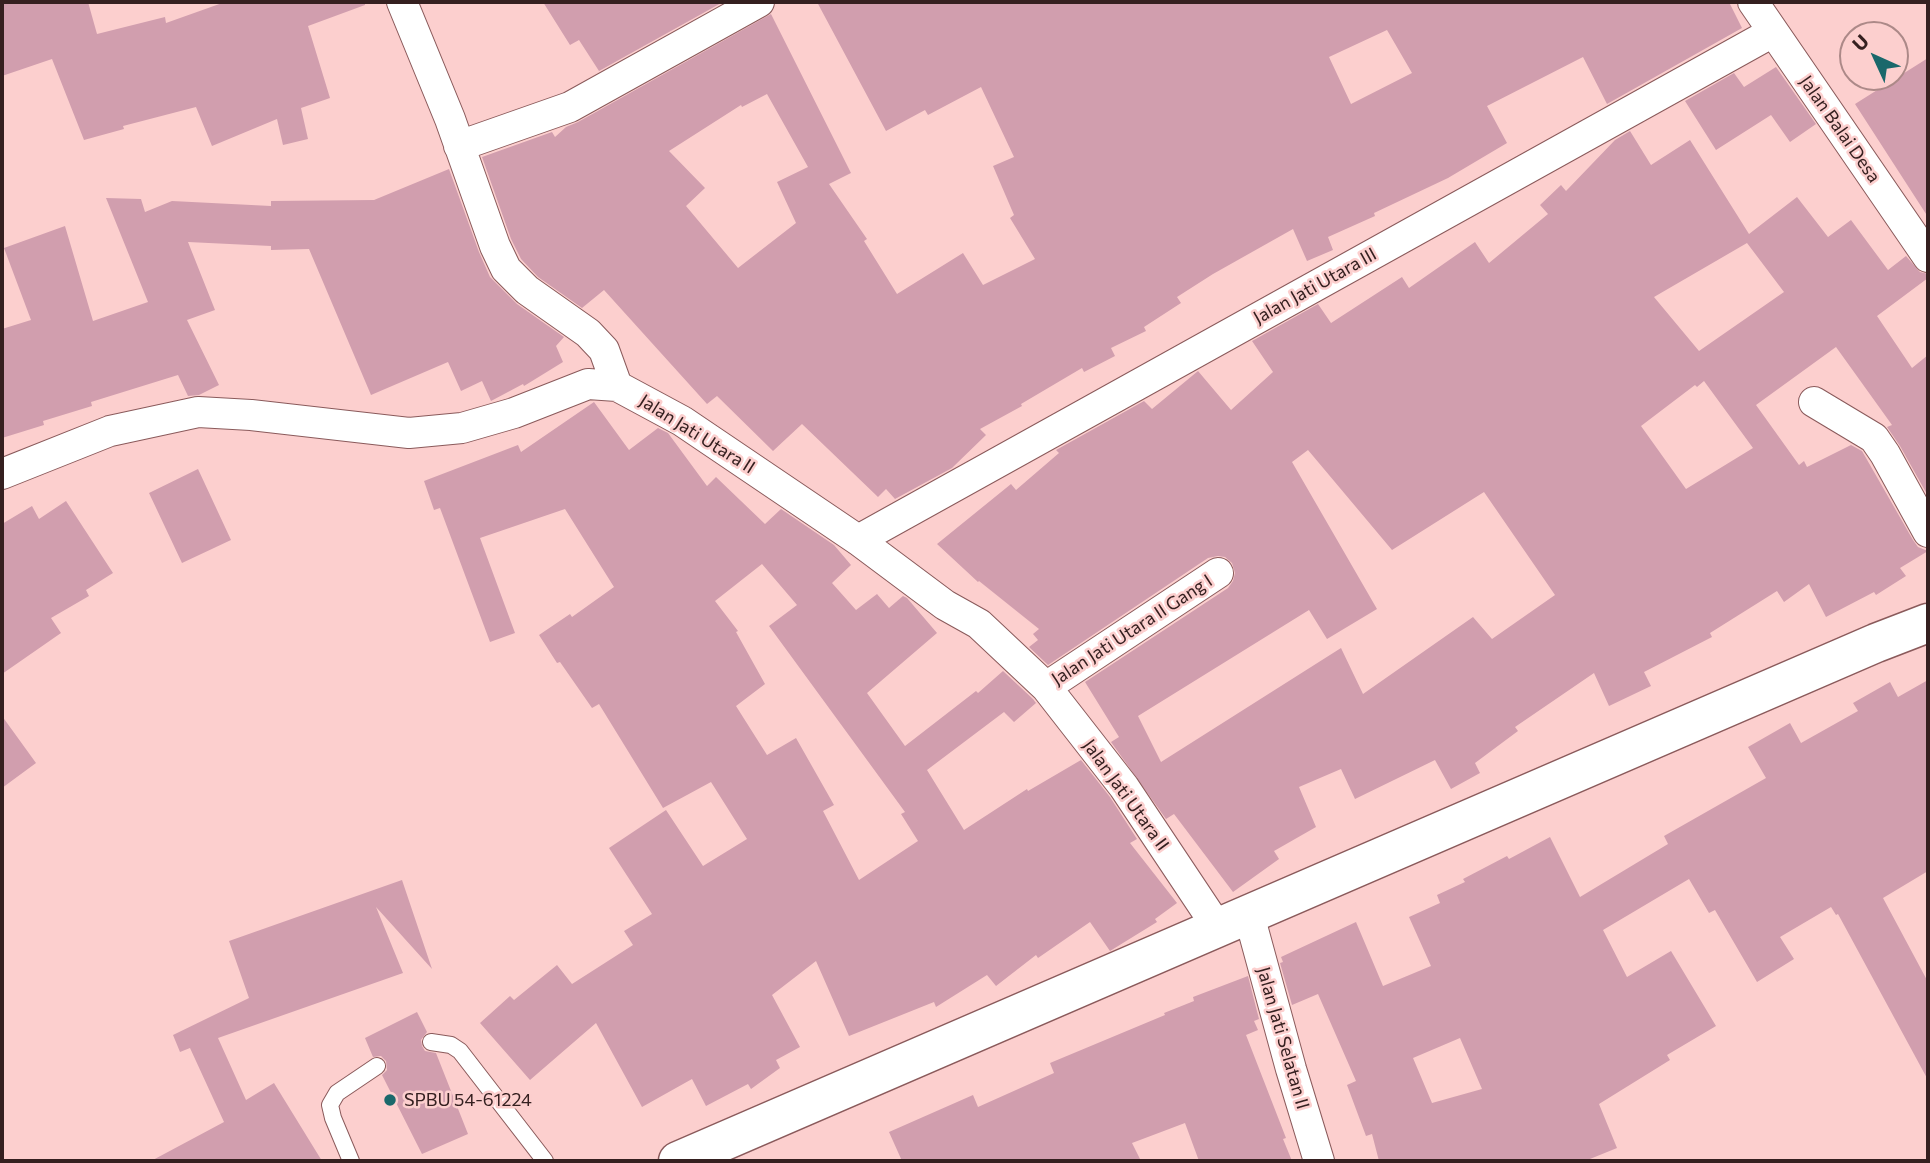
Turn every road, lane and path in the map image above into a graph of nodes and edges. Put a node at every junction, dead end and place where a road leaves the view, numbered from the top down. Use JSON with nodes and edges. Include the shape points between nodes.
{"nodes":[{"id":1,"x":402,"y":2,"type":"edge"},
{"id":2,"x":759,"y":2,"type":"edge"},
{"id":3,"x":1753,"y":2,"type":"edge"},
{"id":4,"x":1773,"y":32,"type":"junction"},
{"id":5,"x":459,"y":146,"type":"junction"},
{"id":6,"x":1928,"y":257,"type":"edge"},
{"id":7,"x":617,"y":386,"type":"junction"},
{"id":8,"x":1814,"y":401,"type":"dead end"},
{"id":9,"x":2,"y":474,"type":"edge"},
{"id":10,"x":1928,"y":532,"type":"edge"},
{"id":11,"x":858,"y":540,"type":"junction"},
{"id":12,"x":1218,"y":573,"type":"dead end"},
{"id":13,"x":1928,"y":623,"type":"edge"},
{"id":14,"x":1046,"y":687,"type":"junction"},
{"id":15,"x":1233,"y":921,"type":"junction"},
{"id":16,"x":431,"y":1042,"type":"dead end"},
{"id":17,"x":377,"y":1066,"type":"dead end"},
{"id":18,"x":351,"y":1161,"type":"edge"},
{"id":19,"x":545,"y":1161,"type":"edge"},
{"id":20,"x":678,"y":1161,"type":"edge"},
{"id":21,"x":1319,"y":1161,"type":"edge"}],
"edges":[{"from":1,"to":5,"type":"street"},
{"from":2,"to":5,"type":"street","via":[[570,107]]},
{"from":3,"to":4,"type":"street","name":"Jalan Balai Desa"},
{"from":4,"to":6,"type":"street","name":"Jalan Balai Desa"},
{"from":4,"to":11,"type":"street","name":"Jalan Jati Utara III"},
{"from":5,"to":7,"type":"street","via":[[506,269],[527,290],[589,333],[604,350]]},
{"from":7,"to":9,"type":"street","name":"Jalan Jati Utara II","via":[[588,384],[463,428],[409,433],[198,412],[110,431]]},
{"from":7,"to":11,"type":"street","name":"Jalan Jati Utara II","via":[[682,421]]},
{"from":8,"to":10,"type":"street","via":[[1874,438]]},
{"from":11,"to":14,"type":"street","name":"Jalan Jati Utara II","via":[[945,605],[979,624]]},
{"from":12,"to":14,"type":"street","name":"Jalan Jati Utara II Gang I"},
{"from":13,"to":15,"type":"main road"},
{"from":14,"to":15,"type":"street","name":"Jalan Jati Utara II"},
{"from":15,"to":20,"type":"main road"},
{"from":15,"to":21,"type":"street","name":"Jalan Jati Selatan II","via":[[1291,1069]]},
{"from":16,"to":19,"type":"lane","via":[[460,1051]]},
{"from":17,"to":18,"type":"lane","via":[[337,1093],[330,1105]]}]}
